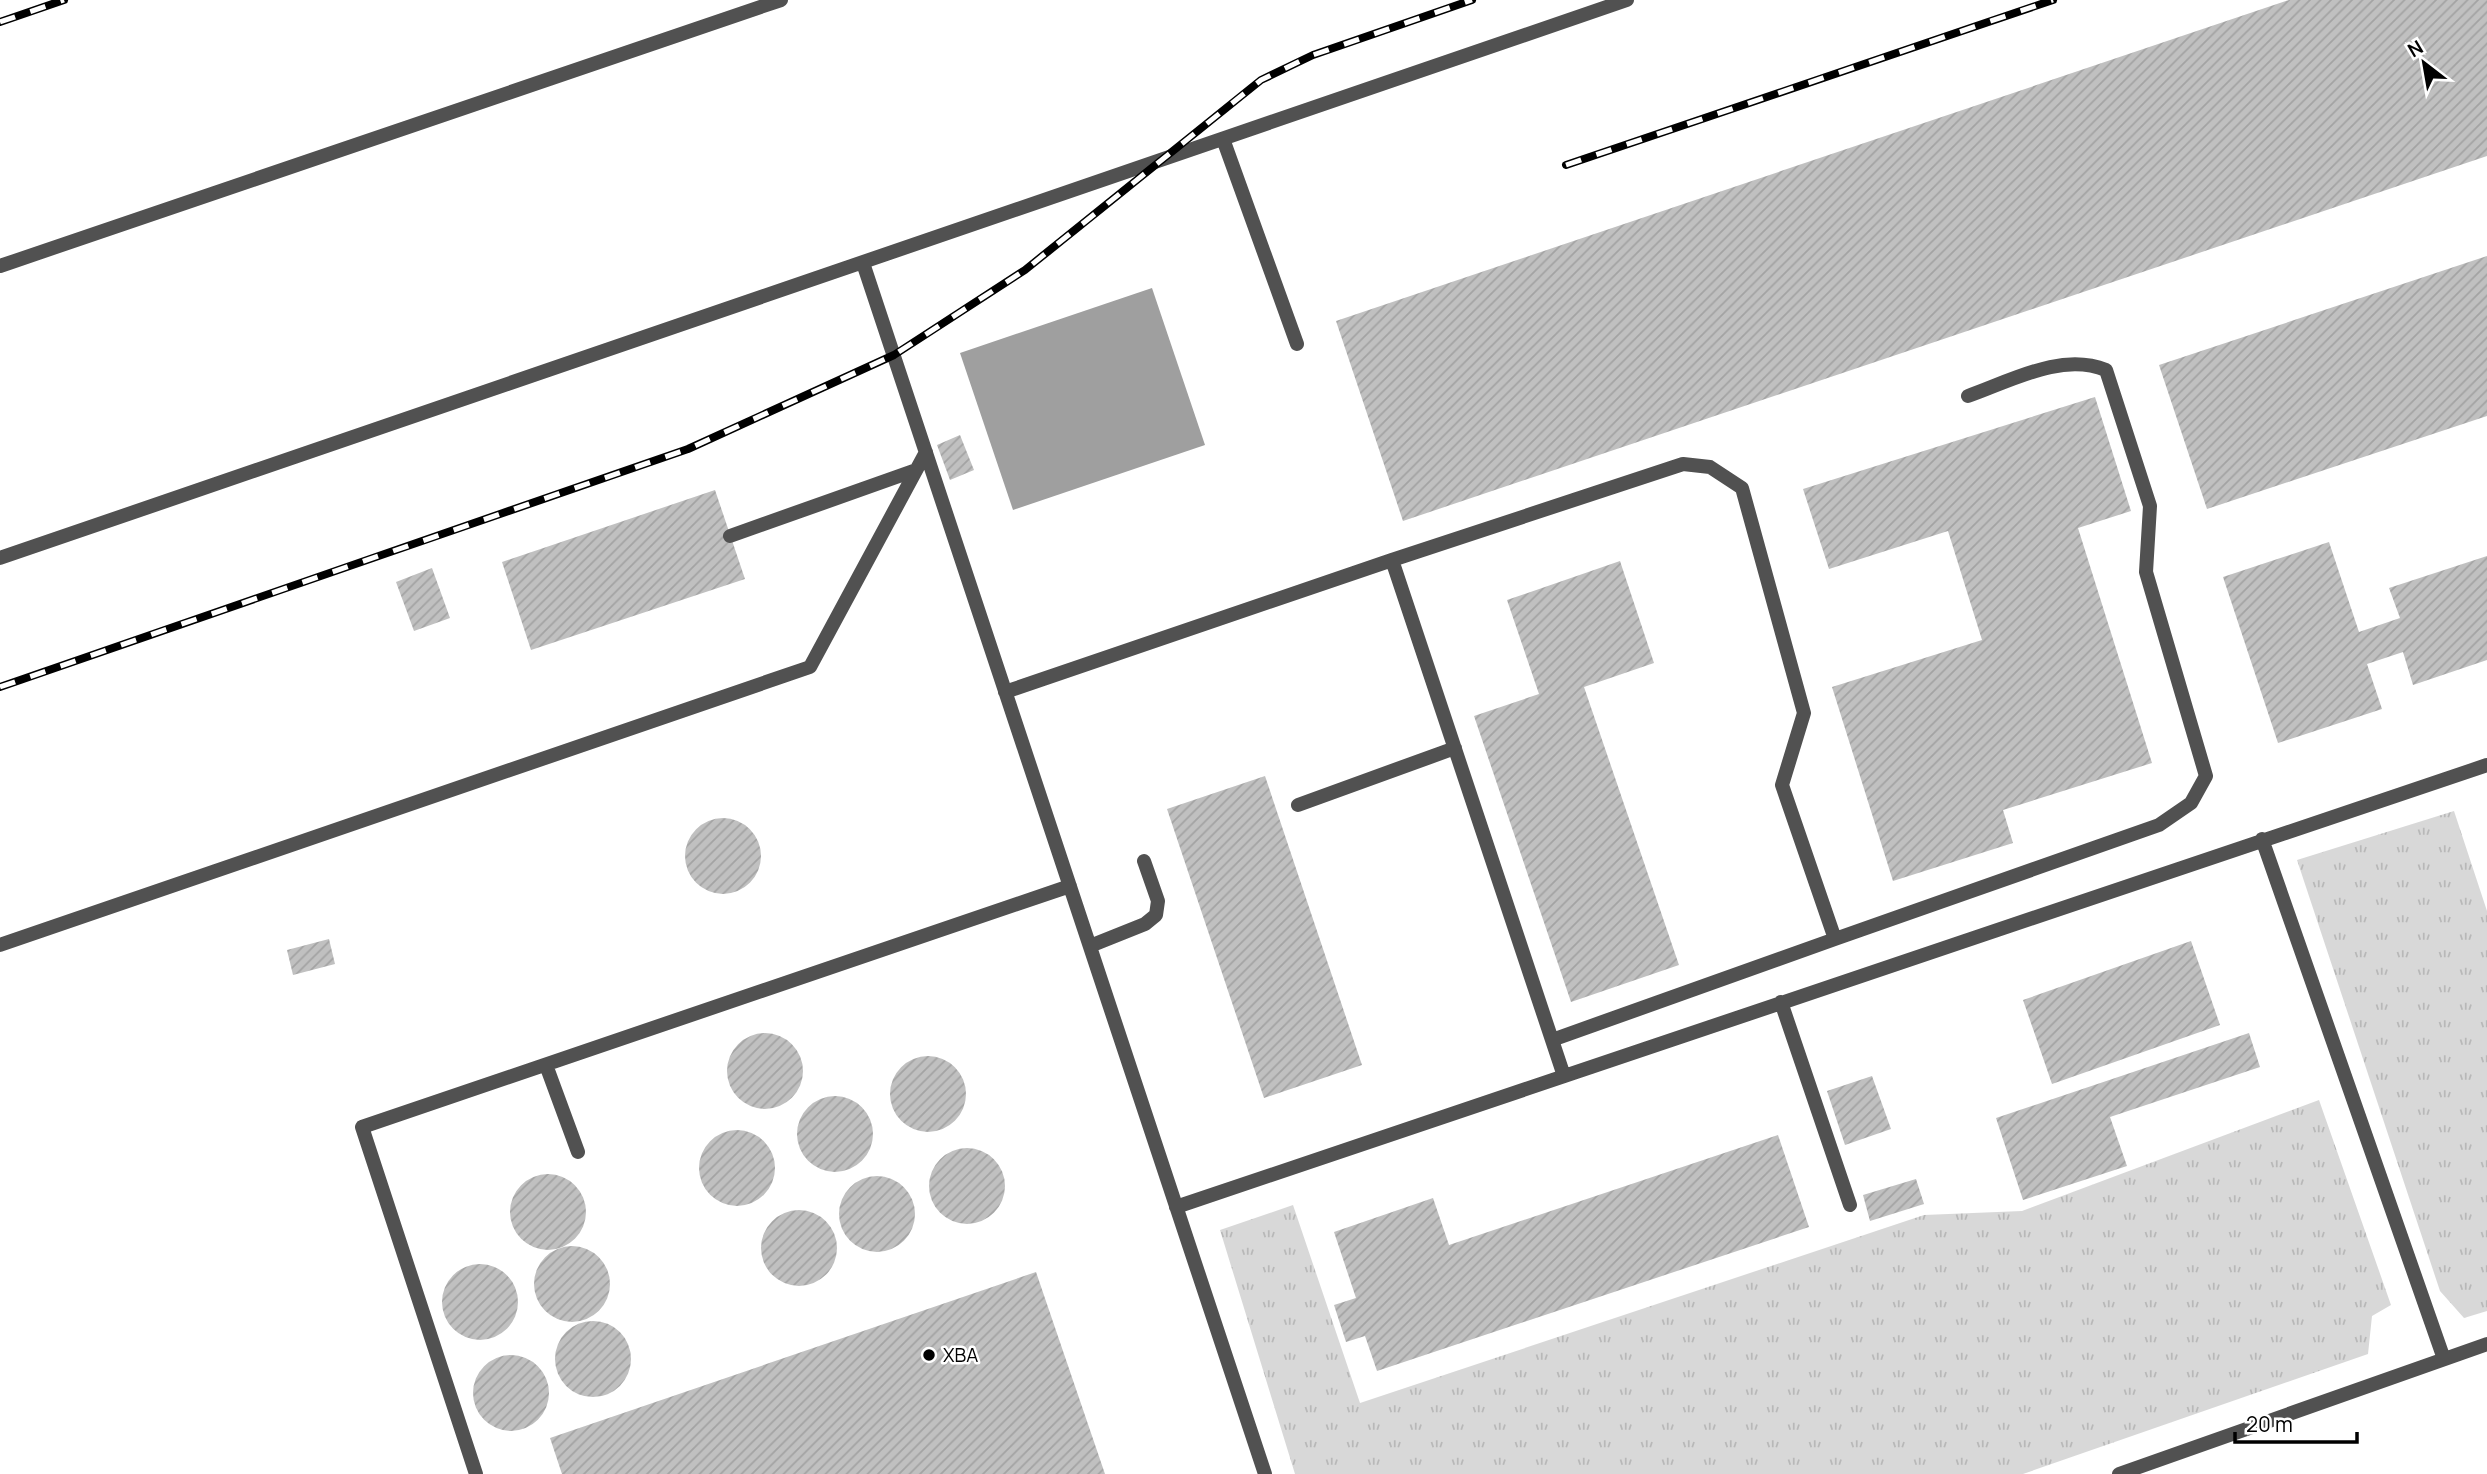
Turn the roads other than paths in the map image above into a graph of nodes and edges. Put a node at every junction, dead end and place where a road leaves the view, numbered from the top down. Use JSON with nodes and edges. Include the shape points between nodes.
{"nodes":[{"id":1,"x":781,"y":0,"type":"edge"},
{"id":2,"x":1628,"y":0,"type":"edge"},
{"id":3,"x":1223,"y":139,"type":"junction"},
{"id":4,"x":863,"y":263,"type":"junction"},
{"id":5,"x":0,"y":266,"type":"edge"},
{"id":6,"x":1297,"y":344,"type":"dead end"},
{"id":7,"x":1968,"y":396,"type":"dead end"},
{"id":8,"x":926,"y":452,"type":"junction"},
{"id":9,"x":916,"y":470,"type":"junction"},
{"id":10,"x":730,"y":536,"type":"dead end"},
{"id":11,"x":0,"y":558,"type":"edge"},
{"id":12,"x":1392,"y":560,"type":"junction"},
{"id":13,"x":1005,"y":692,"type":"junction"},
{"id":14,"x":1455,"y":748,"type":"junction"},
{"id":15,"x":2487,"y":765,"type":"edge"},
{"id":16,"x":1298,"y":805,"type":"dead end"},
{"id":17,"x":2262,"y":839,"type":"junction"},
{"id":18,"x":1144,"y":861,"type":"dead end"},
{"id":19,"x":1070,"y":886,"type":"junction"},
{"id":20,"x":1835,"y":939,"type":"junction"},
{"id":21,"x":0,"y":945,"type":"edge"},
{"id":22,"x":1090,"y":946,"type":"junction"},
{"id":23,"x":1781,"y":1002,"type":"junction"},
{"id":24,"x":1552,"y":1040,"type":"junction"},
{"id":25,"x":546,"y":1065,"type":"junction"},
{"id":26,"x":1564,"y":1076,"type":"junction"},
{"id":27,"x":578,"y":1152,"type":"dead end"},
{"id":28,"x":1850,"y":1205,"type":"dead end"},
{"id":29,"x":1176,"y":1207,"type":"junction"},
{"id":30,"x":2487,"y":1344,"type":"edge"},
{"id":31,"x":2444,"y":1359,"type":"junction"},
{"id":32,"x":476,"y":1474,"type":"edge"},
{"id":33,"x":1265,"y":1474,"type":"edge"},
{"id":34,"x":2119,"y":1474,"type":"edge"}],
"edges":[{"from":1,"to":5,"type":"lane"},
{"from":2,"to":3,"type":"lane"},
{"from":3,"to":4,"type":"lane"},
{"from":3,"to":6,"type":"lane"},
{"from":4,"to":8,"type":"lane"},
{"from":4,"to":11,"type":"lane"},
{"from":7,"to":20,"type":"lane","via":[[2066,362],[2089,363],[2106,370],[2150,506],[2146,572],[2206,776],[2191,803],[2158,825]]},
{"from":8,"to":9,"type":"lane"},
{"from":8,"to":13,"type":"lane"},
{"from":9,"to":10,"type":"lane"},
{"from":9,"to":21,"type":"lane","via":[[810,667]]},
{"from":12,"to":13,"type":"lane"},
{"from":12,"to":14,"type":"lane"},
{"from":12,"to":20,"type":"lane","via":[[1683,464],[1710,467],[1742,488],[1804,713],[1782,785]]},
{"from":13,"to":19,"type":"lane"},
{"from":14,"to":16,"type":"lane"},
{"from":14,"to":24,"type":"lane"},
{"from":15,"to":17,"type":"lane"},
{"from":17,"to":23,"type":"lane"},
{"from":17,"to":31,"type":"lane"},
{"from":18,"to":22,"type":"lane","via":[[1158,901],[1157,915]]},
{"from":19,"to":22,"type":"lane"},
{"from":19,"to":25,"type":"lane"},
{"from":20,"to":24,"type":"lane"},
{"from":22,"to":29,"type":"lane"},
{"from":23,"to":26,"type":"lane"},
{"from":23,"to":28,"type":"lane"},
{"from":24,"to":26,"type":"lane"},
{"from":25,"to":27,"type":"lane"},
{"from":25,"to":32,"type":"lane","via":[[362,1127]]},
{"from":26,"to":29,"type":"lane"},
{"from":29,"to":33,"type":"lane"},
{"from":30,"to":31,"type":"lane"},
{"from":31,"to":34,"type":"lane"}]}
